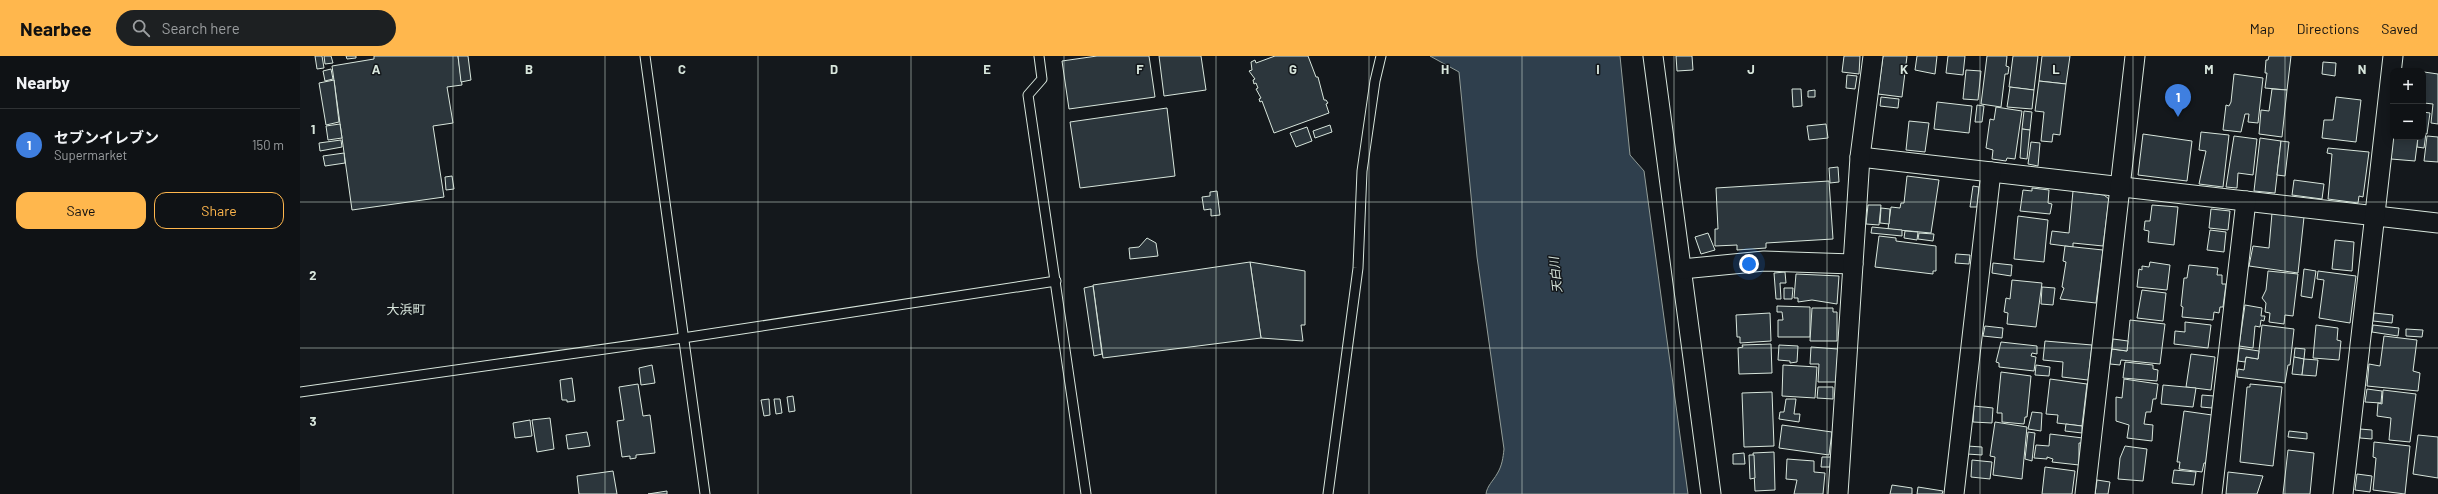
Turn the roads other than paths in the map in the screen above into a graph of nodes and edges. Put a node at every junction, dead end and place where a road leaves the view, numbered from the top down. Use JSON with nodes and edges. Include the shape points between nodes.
{"nodes":[{"id":1,"x":645,"y":56,"type":"edge"},
{"id":2,"x":1039,"y":56,"type":"edge"},
{"id":3,"x":1382,"y":56,"type":"edge"},
{"id":4,"x":1653,"y":56,"type":"edge"},
{"id":5,"x":1873,"y":56,"type":"edge"},
{"id":6,"x":2135,"y":56,"type":"edge"},
{"id":7,"x":2393,"y":56,"type":"edge"},
{"id":8,"x":1860,"y":157,"type":"junction"},
{"id":9,"x":1991,"y":172,"type":"junction"},
{"id":10,"x":2120,"y":186,"type":"junction"},
{"id":11,"x":2246,"y":201,"type":"junction"},
{"id":12,"x":2374,"y":217,"type":"junction"},
{"id":13,"x":2438,"y":223,"type":"edge"},
{"id":14,"x":1853,"y":264,"type":"junction"},
{"id":15,"x":1682,"y":269,"type":"junction"},
{"id":16,"x":1056,"y":281,"type":"junction"},
{"id":17,"x":684,"y":338,"type":"junction"},
{"id":18,"x":300,"y":392,"type":"edge"},
{"id":19,"x":705,"y":494,"type":"edge"},
{"id":20,"x":1086,"y":494,"type":"edge"},
{"id":21,"x":1328,"y":494,"type":"edge"},
{"id":22,"x":1711,"y":494,"type":"edge"},
{"id":23,"x":1838,"y":494,"type":"edge"},
{"id":24,"x":1954,"y":494,"type":"edge"},
{"id":25,"x":2085,"y":494,"type":"edge"},
{"id":26,"x":2212,"y":494,"type":"edge"},
{"id":27,"x":2343,"y":494,"type":"edge"}],
"edges":[{"from":1,"to":17,"type":"lane"},
{"from":2,"to":16,"type":"lane","via":[[1042,79],[1028,95]]},
{"from":3,"to":21,"type":"lane","via":[[1375,81],[1362,171],[1358,268]]},
{"from":4,"to":15,"type":"street"},
{"from":5,"to":8,"type":"street"},
{"from":6,"to":10,"type":"street"},
{"from":7,"to":12,"type":"street"},
{"from":8,"to":9,"type":"street"},
{"from":8,"to":14,"type":"street"},
{"from":9,"to":10,"type":"street"},
{"from":9,"to":24,"type":"street"},
{"from":10,"to":11,"type":"street"},
{"from":10,"to":25,"type":"street"},
{"from":11,"to":12,"type":"street"},
{"from":11,"to":26,"type":"street"},
{"from":12,"to":13,"type":"street"},
{"from":12,"to":27,"type":"street"},
{"from":14,"to":15,"type":"street","via":[[1764,261]]},
{"from":14,"to":23,"type":"street"},
{"from":15,"to":22,"type":"street"},
{"from":16,"to":17,"type":"lane"},
{"from":16,"to":20,"type":"lane"},
{"from":17,"to":18,"type":"lane"},
{"from":17,"to":19,"type":"lane"}]}
